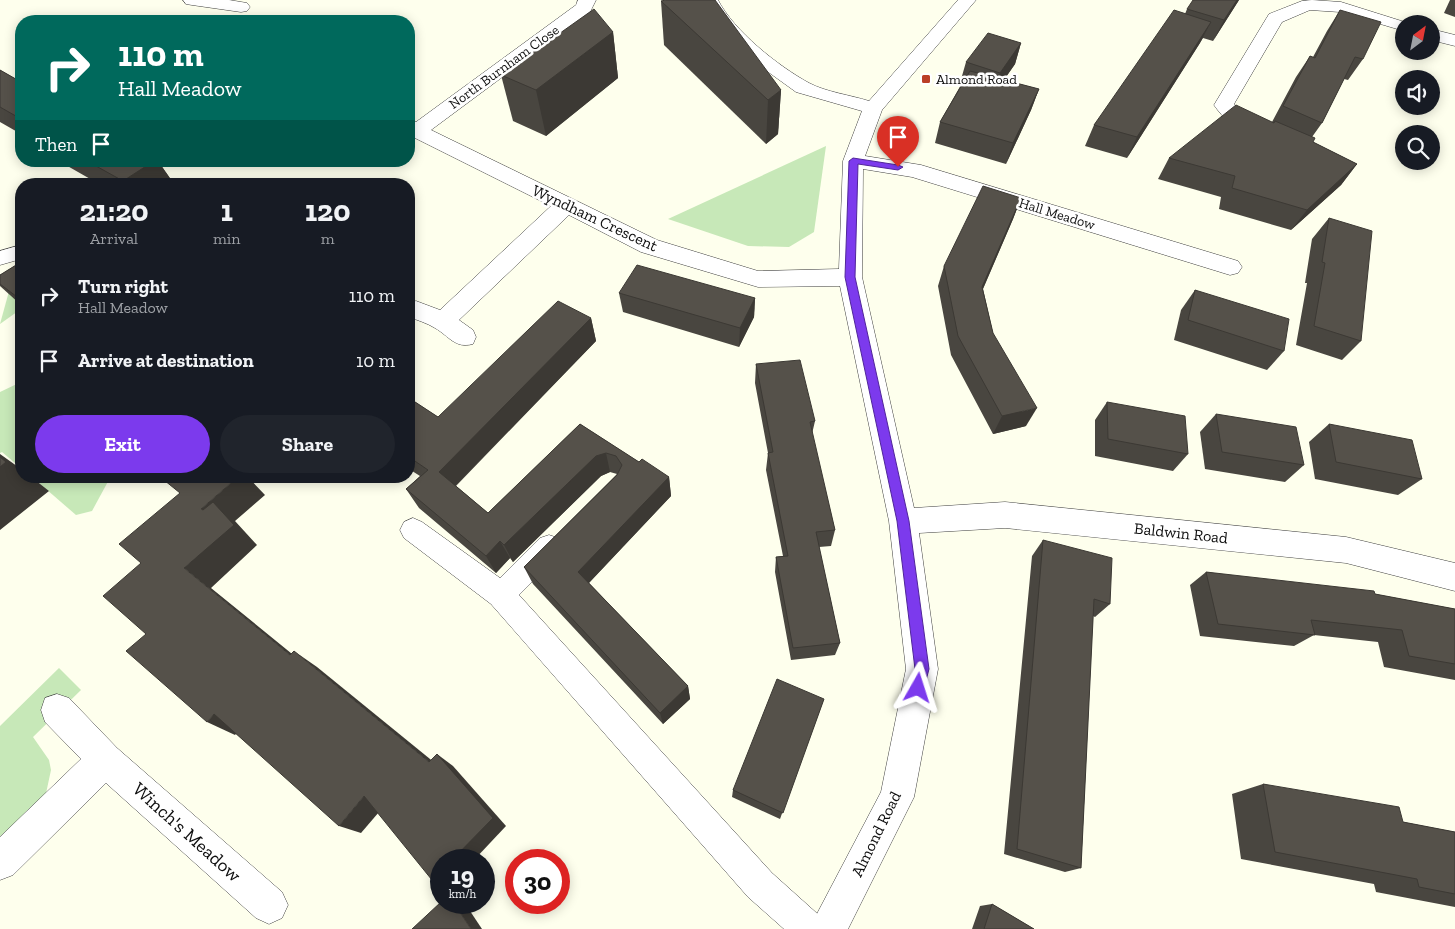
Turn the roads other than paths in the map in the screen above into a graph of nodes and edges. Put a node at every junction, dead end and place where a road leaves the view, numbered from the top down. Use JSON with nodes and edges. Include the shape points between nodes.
{"nodes":[{"id":1,"x":192,"y":0,"type":"edge"},
{"id":2,"x":587,"y":0,"type":"edge"},
{"id":3,"x":709,"y":0,"type":"edge"},
{"id":4,"x":967,"y":0,"type":"edge"},
{"id":5,"x":243,"y":9,"type":"edge"},
{"id":6,"x":1395,"y":23,"type":"edge"},
{"id":7,"x":1440,"y":37,"type":"edge"},
{"id":8,"x":1455,"y":42,"type":"edge"},
{"id":9,"x":872,"y":108,"type":"junction"},
{"id":10,"x":415,"y":128,"type":"edge"},
{"id":11,"x":415,"y":130,"type":"edge"},
{"id":12,"x":1279,"y":140,"type":"edge"},
{"id":13,"x":853,"y":161,"type":"junction"},
{"id":14,"x":565,"y":206,"type":"junction"},
{"id":15,"x":15,"y":254,"type":"edge"},
{"id":16,"x":0,"y":258,"type":"edge"},
{"id":17,"x":1230,"y":267,"type":"dead end"},
{"id":18,"x":850,"y":277,"type":"junction"},
{"id":19,"x":416,"y":310,"type":"dead end"},
{"id":20,"x":443,"y":322,"type":"junction"},
{"id":21,"x":464,"y":337,"type":"dead end"},
{"id":22,"x":903,"y":521,"type":"junction"},
{"id":23,"x":413,"y":530,"type":"dead end"},
{"id":24,"x":563,"y":533,"type":"edge"},
{"id":25,"x":1455,"y":577,"type":"edge"},
{"id":26,"x":501,"y":595,"type":"junction"},
{"id":27,"x":57,"y":710,"type":"dead end"},
{"id":28,"x":105,"y":760,"type":"junction"},
{"id":29,"x":0,"y":862,"type":"edge"},
{"id":30,"x":269,"y":905,"type":"dead end"},
{"id":31,"x":809,"y":929,"type":"edge"},
{"id":32,"x":828,"y":929,"type":"edge"}],
"edges":[{"from":1,"to":5,"type":"street"},
{"from":2,"to":10,"type":"street","name":"North Burnham Close","via":[[584,8]]},
{"from":3,"to":9,"type":"street","via":[[718,17],[749,49],[803,88]]},
{"from":4,"to":9,"type":"street","name":"Almond Road"},
{"from":6,"to":12,"type":"street","via":[[1341,7],[1308,5],[1275,18],[1224,105],[1243,124]]},
{"from":7,"to":8,"type":"street"},
{"from":9,"to":13,"type":"street","name":"Almond Road"},
{"from":11,"to":14,"type":"street","name":"Wyndham Crescent"},
{"from":13,"to":17,"type":"street","name":"Hall Meadow","via":[[914,170]]},
{"from":13,"to":18,"type":"street","name":"Almond Road"},
{"from":14,"to":18,"type":"street","name":"Wyndham Crescent","via":[[649,246],[758,279]]},
{"from":14,"to":20,"type":"street"},
{"from":15,"to":16,"type":"lane"},
{"from":18,"to":22,"type":"street","name":"Almond Road"},
{"from":19,"to":20,"type":"street"},
{"from":20,"to":21,"type":"street"},
{"from":22,"to":25,"type":"street","name":"Baldwin Road","via":[[1004,515],[1346,550]]},
{"from":22,"to":32,"type":"street","name":"Almond Road","via":[[922,669],[897,797]]},
{"from":23,"to":26,"type":"lane"},
{"from":24,"to":26,"type":"lane"},
{"from":26,"to":31,"type":"lane","via":[[760,885]]},
{"from":27,"to":28,"type":"street","name":"Winch's Meadow"},
{"from":28,"to":29,"type":"street"},
{"from":28,"to":30,"type":"street","name":"Winch's Meadow"}]}
